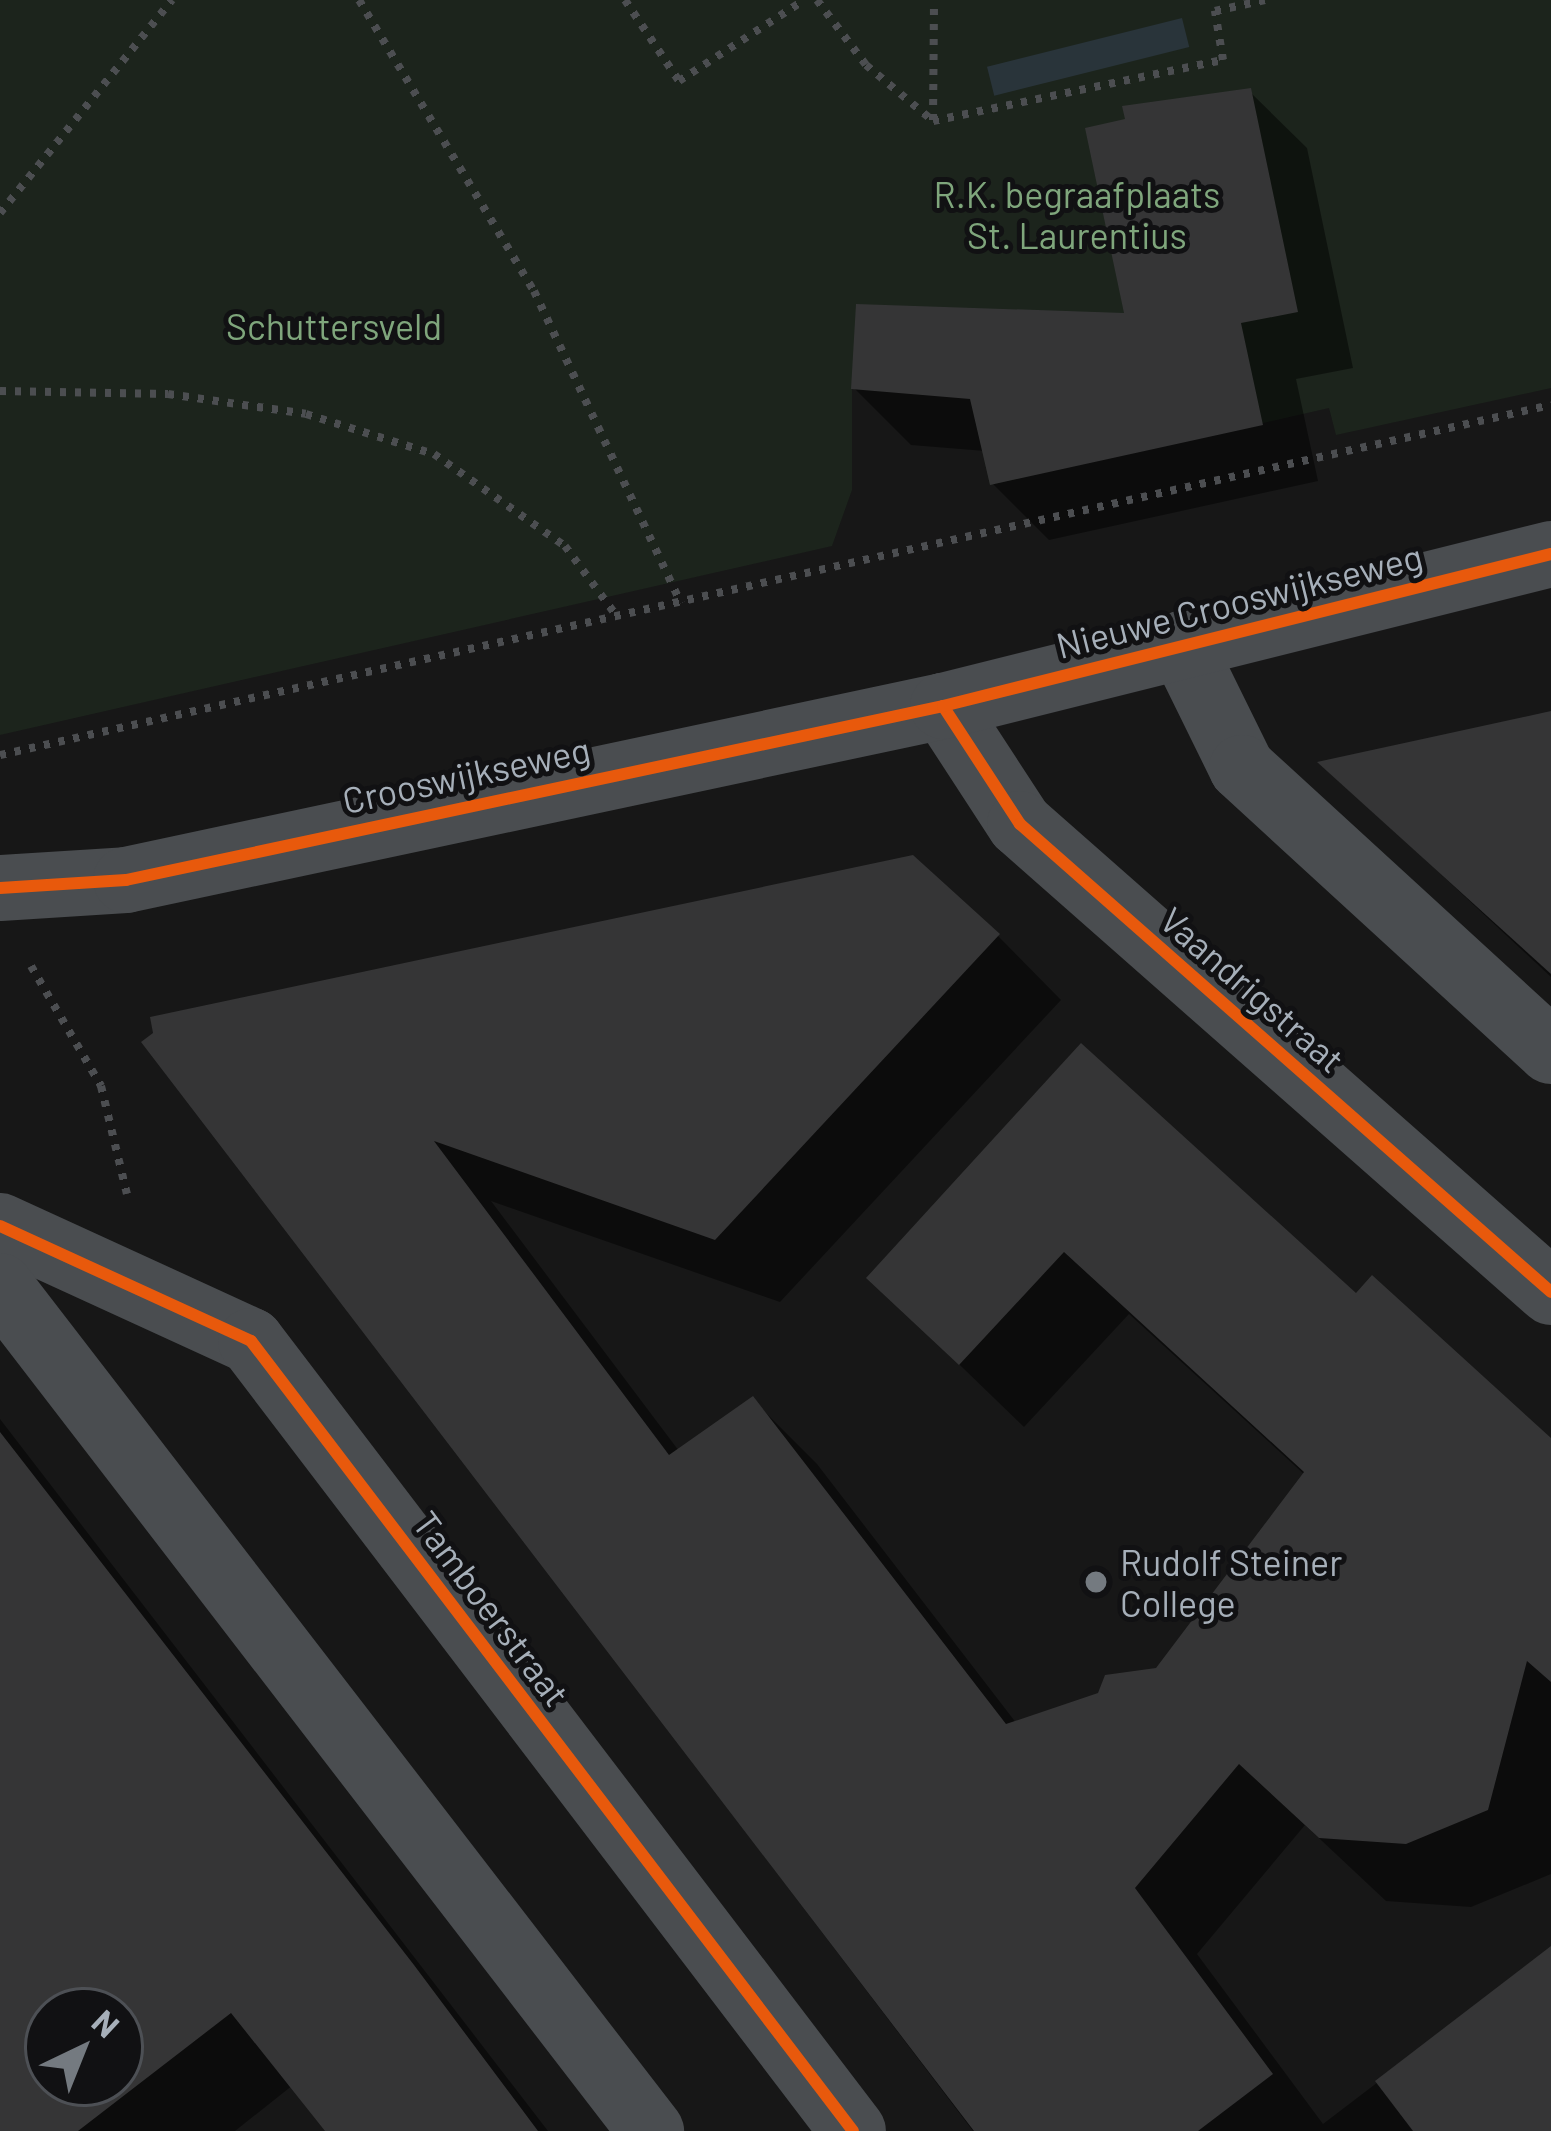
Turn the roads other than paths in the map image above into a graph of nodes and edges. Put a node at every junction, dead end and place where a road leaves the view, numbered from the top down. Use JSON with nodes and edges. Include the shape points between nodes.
{"nodes":[{"id":1,"x":1551,"y":554,"type":"edge"},
{"id":2,"x":1181,"y":644,"type":"junction"},
{"id":3,"x":943,"y":706,"type":"junction"},
{"id":4,"x":0,"y":888,"type":"edge"},
{"id":5,"x":1551,"y":1051,"type":"edge"},
{"id":6,"x":0,"y":1226,"type":"edge"},
{"id":7,"x":0,"y":1286,"type":"edge"},
{"id":8,"x":1551,"y":1292,"type":"edge"},
{"id":9,"x":651,"y":2131,"type":"edge"},
{"id":10,"x":853,"y":2131,"type":"edge"}],
"edges":[{"from":1,"to":2,"type":"street","name":"Nieuwe Crooswijkseweg"},
{"from":2,"to":3,"type":"street","name":"Nieuwe Crooswijkseweg"},
{"from":2,"to":5,"type":"street","via":[[1242,768]]},
{"from":3,"to":4,"type":"street","name":"Crooswijkseweg","via":[[126,880]]},
{"from":3,"to":8,"type":"street","name":"Vaandrigstraat","via":[[1020,824]]},
{"from":6,"to":10,"type":"street","name":"Tamboerstraat","via":[[150,1288],[251,1341]]},
{"from":7,"to":9,"type":"street"}]}
